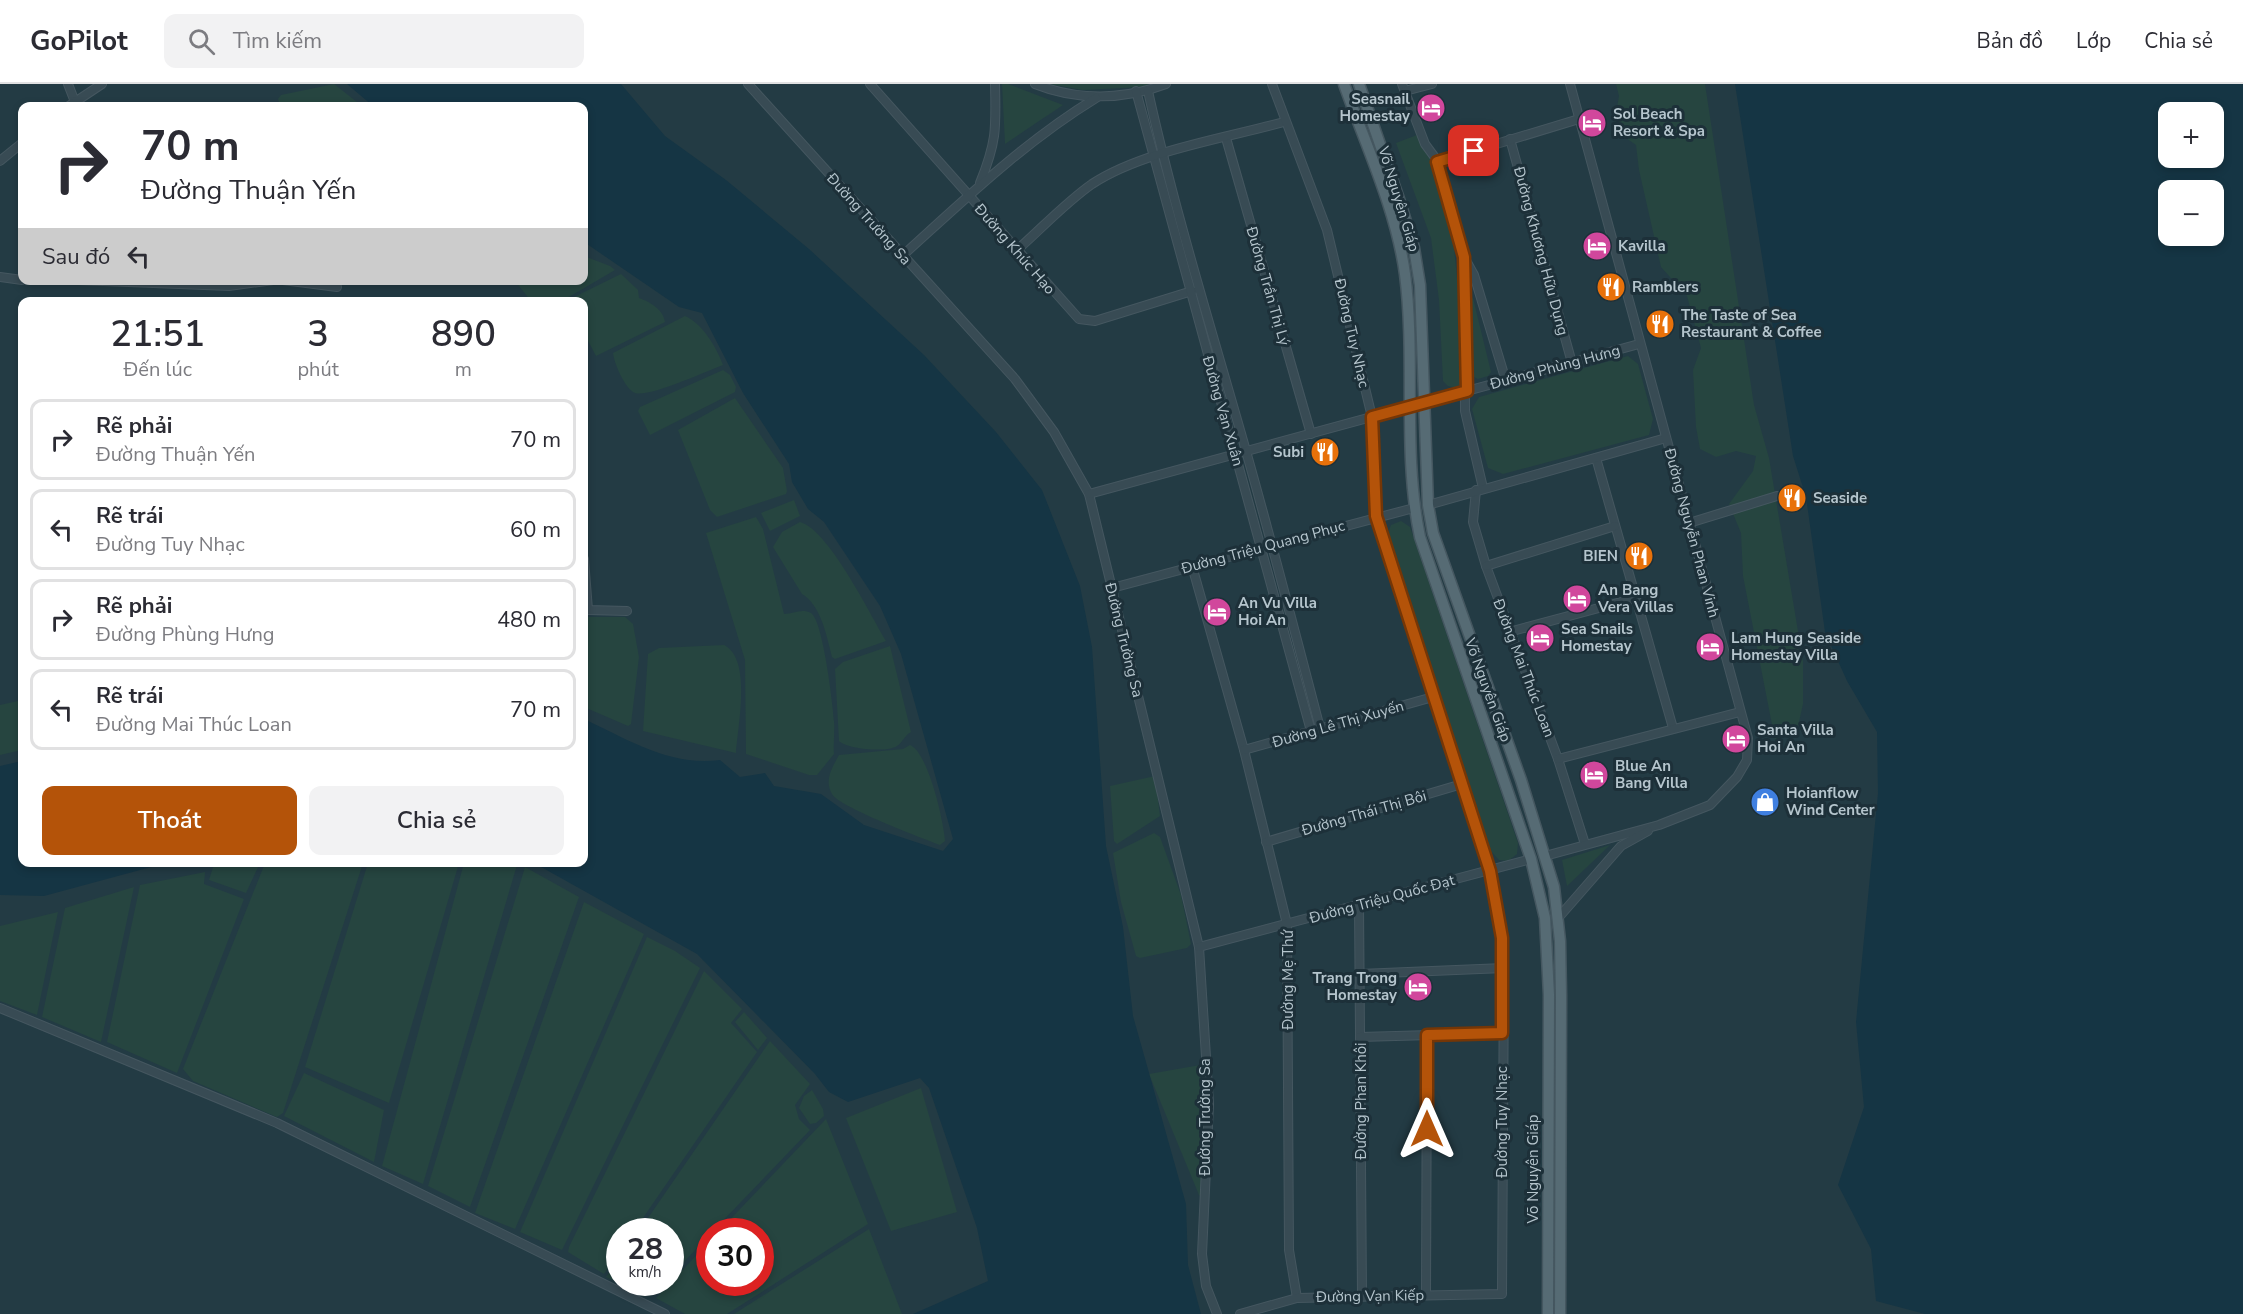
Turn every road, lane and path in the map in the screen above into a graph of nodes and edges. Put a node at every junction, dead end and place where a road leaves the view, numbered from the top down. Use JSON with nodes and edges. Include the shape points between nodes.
{"nodes":[{"id":1,"x":68,"y":84,"type":"edge"},
{"id":2,"x":102,"y":84,"type":"edge"},
{"id":3,"x":748,"y":84,"type":"edge"},
{"id":4,"x":870,"y":84,"type":"edge"},
{"id":5,"x":995,"y":84,"type":"edge"},
{"id":6,"x":1035,"y":84,"type":"edge"},
{"id":7,"x":1166,"y":84,"type":"edge"},
{"id":8,"x":1272,"y":84,"type":"edge"},
{"id":9,"x":1344,"y":84,"type":"edge"},
{"id":10,"x":1359,"y":84,"type":"edge"},
{"id":11,"x":1432,"y":84,"type":"edge"},
{"id":12,"x":1570,"y":84,"type":"edge"},
{"id":13,"x":1404,"y":88,"type":"edge"},
{"id":14,"x":1149,"y":91,"type":"junction"},
{"id":15,"x":1136,"y":92,"type":"junction"},
{"id":16,"x":1096,"y":98,"type":"junction"},
{"id":17,"x":72,"y":102,"type":"edge"},
{"id":18,"x":75,"y":102,"type":"edge"},
{"id":19,"x":1579,"y":118,"type":"junction"},
{"id":20,"x":1284,"y":122,"type":"junction"},
{"id":21,"x":1226,"y":138,"type":"junction"},
{"id":22,"x":1510,"y":139,"type":"junction"},
{"id":23,"x":18,"y":146,"type":"edge"},
{"id":24,"x":1162,"y":154,"type":"junction"},
{"id":25,"x":1153,"y":157,"type":"junction"},
{"id":26,"x":0,"y":161,"type":"edge"},
{"id":27,"x":1437,"y":162,"type":"junction"},
{"id":28,"x":979,"y":186,"type":"junction"},
{"id":29,"x":969,"y":196,"type":"junction"},
{"id":30,"x":1016,"y":251,"type":"junction"},
{"id":31,"x":902,"y":256,"type":"junction"},
{"id":32,"x":1464,"y":257,"type":"junction"},
{"id":33,"x":0,"y":277,"type":"edge"},
{"id":34,"x":18,"y":279,"type":"edge"},
{"id":35,"x":204,"y":285,"type":"edge"},
{"id":36,"x":236,"y":285,"type":"edge"},
{"id":37,"x":322,"y":285,"type":"edge"},
{"id":38,"x":337,"y":287,"type":"dead end"},
{"id":39,"x":1198,"y":290,"type":"junction"},
{"id":40,"x":1189,"y":292,"type":"junction"},
{"id":41,"x":1640,"y":344,"type":"junction"},
{"id":42,"x":1572,"y":363,"type":"junction"},
{"id":43,"x":1506,"y":381,"type":"junction"},
{"id":44,"x":1467,"y":391,"type":"junction"},
{"id":45,"x":1423,"y":403,"type":"junction"},
{"id":46,"x":1410,"y":407,"type":"junction"},
{"id":47,"x":1372,"y":417,"type":"junction"},
{"id":48,"x":1311,"y":434,"type":"junction"},
{"id":49,"x":1666,"y":438,"type":"junction"},
{"id":50,"x":1246,"y":451,"type":"junction"},
{"id":51,"x":1235,"y":454,"type":"junction"},
{"id":52,"x":1596,"y":458,"type":"junction"},
{"id":53,"x":1480,"y":489,"type":"junction"},
{"id":54,"x":1089,"y":494,"type":"junction"},
{"id":55,"x":1777,"y":496,"type":"dead end"},
{"id":56,"x":1428,"y":505,"type":"junction"},
{"id":57,"x":1414,"y":508,"type":"junction"},
{"id":58,"x":1376,"y":516,"type":"junction"},
{"id":59,"x":1689,"y":523,"type":"junction"},
{"id":60,"x":1615,"y":526,"type":"junction"},
{"id":61,"x":1272,"y":547,"type":"junction"},
{"id":62,"x":1261,"y":549,"type":"junction"},
{"id":63,"x":1192,"y":566,"type":"junction"},
{"id":64,"x":1486,"y":566,"type":"junction"},
{"id":65,"x":1112,"y":588,"type":"junction"},
{"id":66,"x":1636,"y":598,"type":"junction"},
{"id":67,"x":588,"y":610,"type":"edge"},
{"id":68,"x":627,"y":611,"type":"dead end"},
{"id":69,"x":1509,"y":632,"type":"junction"},
{"id":70,"x":1433,"y":697,"type":"junction"},
{"id":71,"x":1740,"y":712,"type":"junction"},
{"id":72,"x":1320,"y":728,"type":"junction"},
{"id":73,"x":1672,"y":728,"type":"junction"},
{"id":74,"x":1311,"y":731,"type":"junction"},
{"id":75,"x":1244,"y":750,"type":"junction"},
{"id":76,"x":1558,"y":759,"type":"junction"},
{"id":77,"x":1462,"y":784,"type":"junction"},
{"id":78,"x":1659,"y":825,"type":"junction"},
{"id":79,"x":1266,"y":842,"type":"junction"},
{"id":80,"x":1585,"y":844,"type":"junction"},
{"id":81,"x":1545,"y":856,"type":"junction"},
{"id":82,"x":1531,"y":859,"type":"junction"},
{"id":83,"x":1490,"y":871,"type":"junction"},
{"id":84,"x":1359,"y":905,"type":"junction"},
{"id":85,"x":1558,"y":917,"type":"junction"},
{"id":86,"x":1287,"y":924,"type":"junction"},
{"id":87,"x":1198,"y":947,"type":"junction"},
{"id":88,"x":1504,"y":968,"type":"junction"},
{"id":89,"x":1360,"y":974,"type":"junction"},
{"id":90,"x":0,"y":1008,"type":"edge"},
{"id":91,"x":1502,"y":1033,"type":"junction"},
{"id":92,"x":1427,"y":1035,"type":"junction"},
{"id":93,"x":1360,"y":1037,"type":"junction"},
{"id":94,"x":1502,"y":1294,"type":"joint"},
{"id":95,"x":1426,"y":1295,"type":"junction"},
{"id":96,"x":1362,"y":1296,"type":"junction"},
{"id":97,"x":1297,"y":1298,"type":"junction"},
{"id":98,"x":665,"y":1314,"type":"edge"},
{"id":99,"x":1217,"y":1314,"type":"edge"},
{"id":100,"x":1240,"y":1314,"type":"edge"},
{"id":101,"x":1548,"y":1314,"type":"edge"},
{"id":102,"x":1560,"y":1314,"type":"edge"}],
"edges":[{"from":1,"to":17,"type":"street"},
{"from":2,"to":18,"type":"street"},
{"from":3,"to":31,"type":"street","name":"Đường Trường Sa"},
{"from":4,"to":29,"type":"street","name":"Đường Khúc Hạo"},
{"from":5,"to":28,"type":"street","via":[[994,149]]},
{"from":6,"to":16,"type":"street"},
{"from":7,"to":14,"type":"street"},
{"from":8,"to":20,"type":"street","name":"Đường Tuy Nhạc"},
{"from":9,"to":46,"type":"main road","name":"Võ Nguyên Giáp","via":[[1400,245],[1409,333]]},
{"from":10,"to":45,"type":"main road","name":"Võ Nguyên Giáp","via":[[1414,248],[1420,285]]},
{"from":11,"to":13,"type":"street"},
{"from":12,"to":19,"type":"street","name":"Đường Nguyễn Phan Vinh"},
{"from":13,"to":27,"type":"street","name":"Đường Mai Thúc Loan","via":[[1425,144]]},
{"from":14,"to":15,"type":"street"},
{"from":14,"to":24,"type":"street","name":"Đường Vạn Xuân"},
{"from":15,"to":16,"type":"street"},
{"from":15,"to":25,"type":"street","name":"Đường Vạn Xuân"},
{"from":16,"to":28,"type":"street","via":[[1057,122]]},
{"from":19,"to":22,"type":"street"},
{"from":19,"to":41,"type":"street","name":"Đường Nguyễn Phan Vinh"},
{"from":20,"to":21,"type":"street"},
{"from":20,"to":47,"type":"street","name":"Đường Tuy Nhạc","via":[[1328,230]]},
{"from":21,"to":24,"type":"street"},
{"from":21,"to":48,"type":"street","name":"Đường Trần Thị Lý"},
{"from":22,"to":27,"type":"street"},
{"from":22,"to":42,"type":"street","name":"Đường Khương Hữu Dụng"},
{"from":23,"to":26,"type":"street"},
{"from":24,"to":25,"type":"street"},
{"from":24,"to":39,"type":"street","name":"Đường Vạn Xuân"},
{"from":25,"to":30,"type":"street","via":[[1093,184]]},
{"from":25,"to":40,"type":"street","name":"Đường Vạn Xuân"},
{"from":27,"to":32,"type":"street","name":"Đường Mai Thúc Loan"},
{"from":28,"to":29,"type":"street"},
{"from":29,"to":30,"type":"street","name":"Đường Khúc Hạo"},
{"from":29,"to":31,"type":"street"},
{"from":30,"to":40,"type":"street","name":"Đường Khúc Hạo","via":[[1079,319],[1095,321]]},
{"from":31,"to":54,"type":"street","name":"Đường Trường Sa","via":[[1015,379],[1054,432]]},
{"from":32,"to":43,"type":"street","name":"Đường Mai Thúc Loan","via":[[1474,275]]},
{"from":32,"to":44,"type":"street","name":"Đường Mai Thúc Loan"},
{"from":33,"to":34,"type":"street"},
{"from":35,"to":36,"type":"street"},
{"from":37,"to":38,"type":"street"},
{"from":39,"to":40,"type":"street","name":"Đường Khúc Hạo"},
{"from":39,"to":50,"type":"street","name":"Đường Vạn Xuân"},
{"from":40,"to":51,"type":"street","name":"Đường Vạn Xuân"},
{"from":41,"to":42,"type":"street","name":"Đường Phùng Hưng"},
{"from":41,"to":49,"type":"street","name":"Đường Nguyễn Phan Vinh"},
{"from":42,"to":43,"type":"street","name":"Đường Phùng Hưng"},
{"from":43,"to":44,"type":"street","name":"Đường Phùng Hưng"},
{"from":44,"to":45,"type":"street","name":"Đường Phùng Hưng"},
{"from":44,"to":53,"type":"street","name":"Đường Mai Thúc Loan","via":[[1466,418]]},
{"from":45,"to":46,"type":"street","name":"Đường Phùng Hưng"},
{"from":45,"to":56,"type":"main road","name":"Võ Nguyên Giáp"},
{"from":46,"to":47,"type":"street","name":"Đường Phùng Hưng"},
{"from":46,"to":57,"type":"main road","name":"Võ Nguyên Giáp"},
{"from":47,"to":48,"type":"street","name":"Đường Phùng Hưng"},
{"from":47,"to":58,"type":"street","name":"Đường Tuy Nhạc"},
{"from":48,"to":50,"type":"street","name":"Đường Phùng Hưng"},
{"from":49,"to":52,"type":"street"},
{"from":49,"to":59,"type":"street","name":"Đường Nguyễn Phan Vinh"},
{"from":50,"to":51,"type":"street","name":"Đường Phùng Hưng"},
{"from":50,"to":61,"type":"street","name":"Đường Vạn Xuân"},
{"from":51,"to":54,"type":"street","name":"Đường Phùng Hưng"},
{"from":51,"to":62,"type":"street","name":"Đường Vạn Xuân"},
{"from":52,"to":53,"type":"street"},
{"from":52,"to":60,"type":"street"},
{"from":53,"to":56,"type":"street"},
{"from":53,"to":64,"type":"street","name":"Đường Mai Thúc Loan","via":[[1473,522]]},
{"from":54,"to":65,"type":"street","name":"Đường Trường Sa"},
{"from":55,"to":59,"type":"street"},
{"from":56,"to":57,"type":"main road"},
{"from":56,"to":81,"type":"main road","name":"Võ Nguyên Giáp","via":[[1445,568]]},
{"from":57,"to":58,"type":"street","name":"Đường Triệu Quang Phục"},
{"from":57,"to":82,"type":"main road","name":"Võ Nguyên Giáp","via":[[1429,569]]},
{"from":58,"to":61,"type":"street","name":"Đường Triệu Quang Phục"},
{"from":58,"to":70,"type":"street","name":"Đường Tuy Nhạc"},
{"from":59,"to":71,"type":"street","name":"Đường Nguyễn Phan Vinh"},
{"from":60,"to":64,"type":"street"},
{"from":60,"to":66,"type":"street"},
{"from":61,"to":62,"type":"street","name":"Đường Triệu Quang Phục"},
{"from":61,"to":72,"type":"street","name":"Đường Vạn Xuân"},
{"from":62,"to":63,"type":"street","name":"Đường Triệu Quang Phục"},
{"from":62,"to":74,"type":"street","name":"Đường Vạn Xuân"},
{"from":63,"to":65,"type":"street","name":"Đường Triệu Quang Phục"},
{"from":63,"to":75,"type":"street","name":"Đường Mẹ Thứ"},
{"from":64,"to":69,"type":"street","name":"Đường Mai Thúc Loan"},
{"from":65,"to":87,"type":"street","name":"Đường Trường Sa"},
{"from":66,"to":69,"type":"street"},
{"from":66,"to":73,"type":"street"},
{"from":67,"to":68,"type":"street"},
{"from":69,"to":76,"type":"street","name":"Đường Mai Thúc Loan"},
{"from":70,"to":72,"type":"street","name":"Đường Lê Thị Xuyến"},
{"from":70,"to":77,"type":"street","name":"Đường Tuy Nhạc"},
{"from":71,"to":73,"type":"street"},
{"from":71,"to":78,"type":"street","name":"Đường Nguyễn Phan Vinh","via":[[1748,738],[1747,760],[1737,777],[1710,805]]},
{"from":72,"to":74,"type":"street","name":"Đường Lê Thị Xuyến"},
{"from":73,"to":76,"type":"street"},
{"from":74,"to":75,"type":"street","name":"Đường Lê Thị Xuyến"},
{"from":75,"to":79,"type":"street","name":"Đường Mẹ Thứ"},
{"from":76,"to":80,"type":"street","name":"Đường Mai Thúc Loan"},
{"from":77,"to":79,"type":"street","name":"Đường Thái Thị Bôi"},
{"from":77,"to":83,"type":"street","name":"Đường Tuy Nhạc"},
{"from":78,"to":80,"type":"street","name":"Đường Nguyễn Phan Vinh"},
{"from":78,"to":85,"type":"street","via":[[1621,846]]},
{"from":79,"to":86,"type":"street","name":"Đường Mẹ Thứ"},
{"from":80,"to":81,"type":"street","name":"Đường Nguyễn Phan Vinh"},
{"from":81,"to":82,"type":"main road"},
{"from":81,"to":85,"type":"main road","name":"Võ Nguyên Giáp"},
{"from":82,"to":83,"type":"street","name":"Đường Triệu Quốc Đạt"},
{"from":82,"to":101,"type":"main road","name":"Võ Nguyên Giáp","via":[[1547,941]]},
{"from":83,"to":84,"type":"street","name":"Đường Triệu Quốc Đạt"},
{"from":83,"to":88,"type":"street","name":"Đường Tuy Nhạc"},
{"from":84,"to":86,"type":"street","name":"Đường Triệu Quốc Đạt"},
{"from":84,"to":89,"type":"street","name":"Đường Phan Khôi"},
{"from":85,"to":102,"type":"main road","name":"Võ Nguyên Giáp","via":[[1562,996]]},
{"from":86,"to":87,"type":"street","name":"Đường Triệu Quốc Đạt"},
{"from":86,"to":97,"type":"street","name":"Đường Mẹ Thứ","via":[[1289,1250]]},
{"from":87,"to":99,"type":"street","name":"Đường Trường Sa","via":[[1209,1104],[1202,1254],[1206,1286]]},
{"from":88,"to":89,"type":"street"},
{"from":88,"to":91,"type":"street","name":"Đường Tuy Nhạc"},
{"from":89,"to":93,"type":"street","name":"Đường Phan Khôi"},
{"from":90,"to":98,"type":"street","via":[[276,1123]]},
{"from":91,"to":92,"type":"street"},
{"from":91,"to":94,"type":"street","name":"Đường Tuy Nhạc"},
{"from":92,"to":93,"type":"street"},
{"from":92,"to":95,"type":"street"},
{"from":93,"to":96,"type":"street","name":"Đường Phan Khôi"},
{"from":94,"to":95,"type":"street","name":"Đường Vạn Kiếp"},
{"from":95,"to":96,"type":"street","name":"Đường Vạn Kiếp"},
{"from":96,"to":97,"type":"street","name":"Đường Vạn Kiếp"},
{"from":97,"to":100,"type":"street","name":"Đường Vạn Kiếp"}]}
